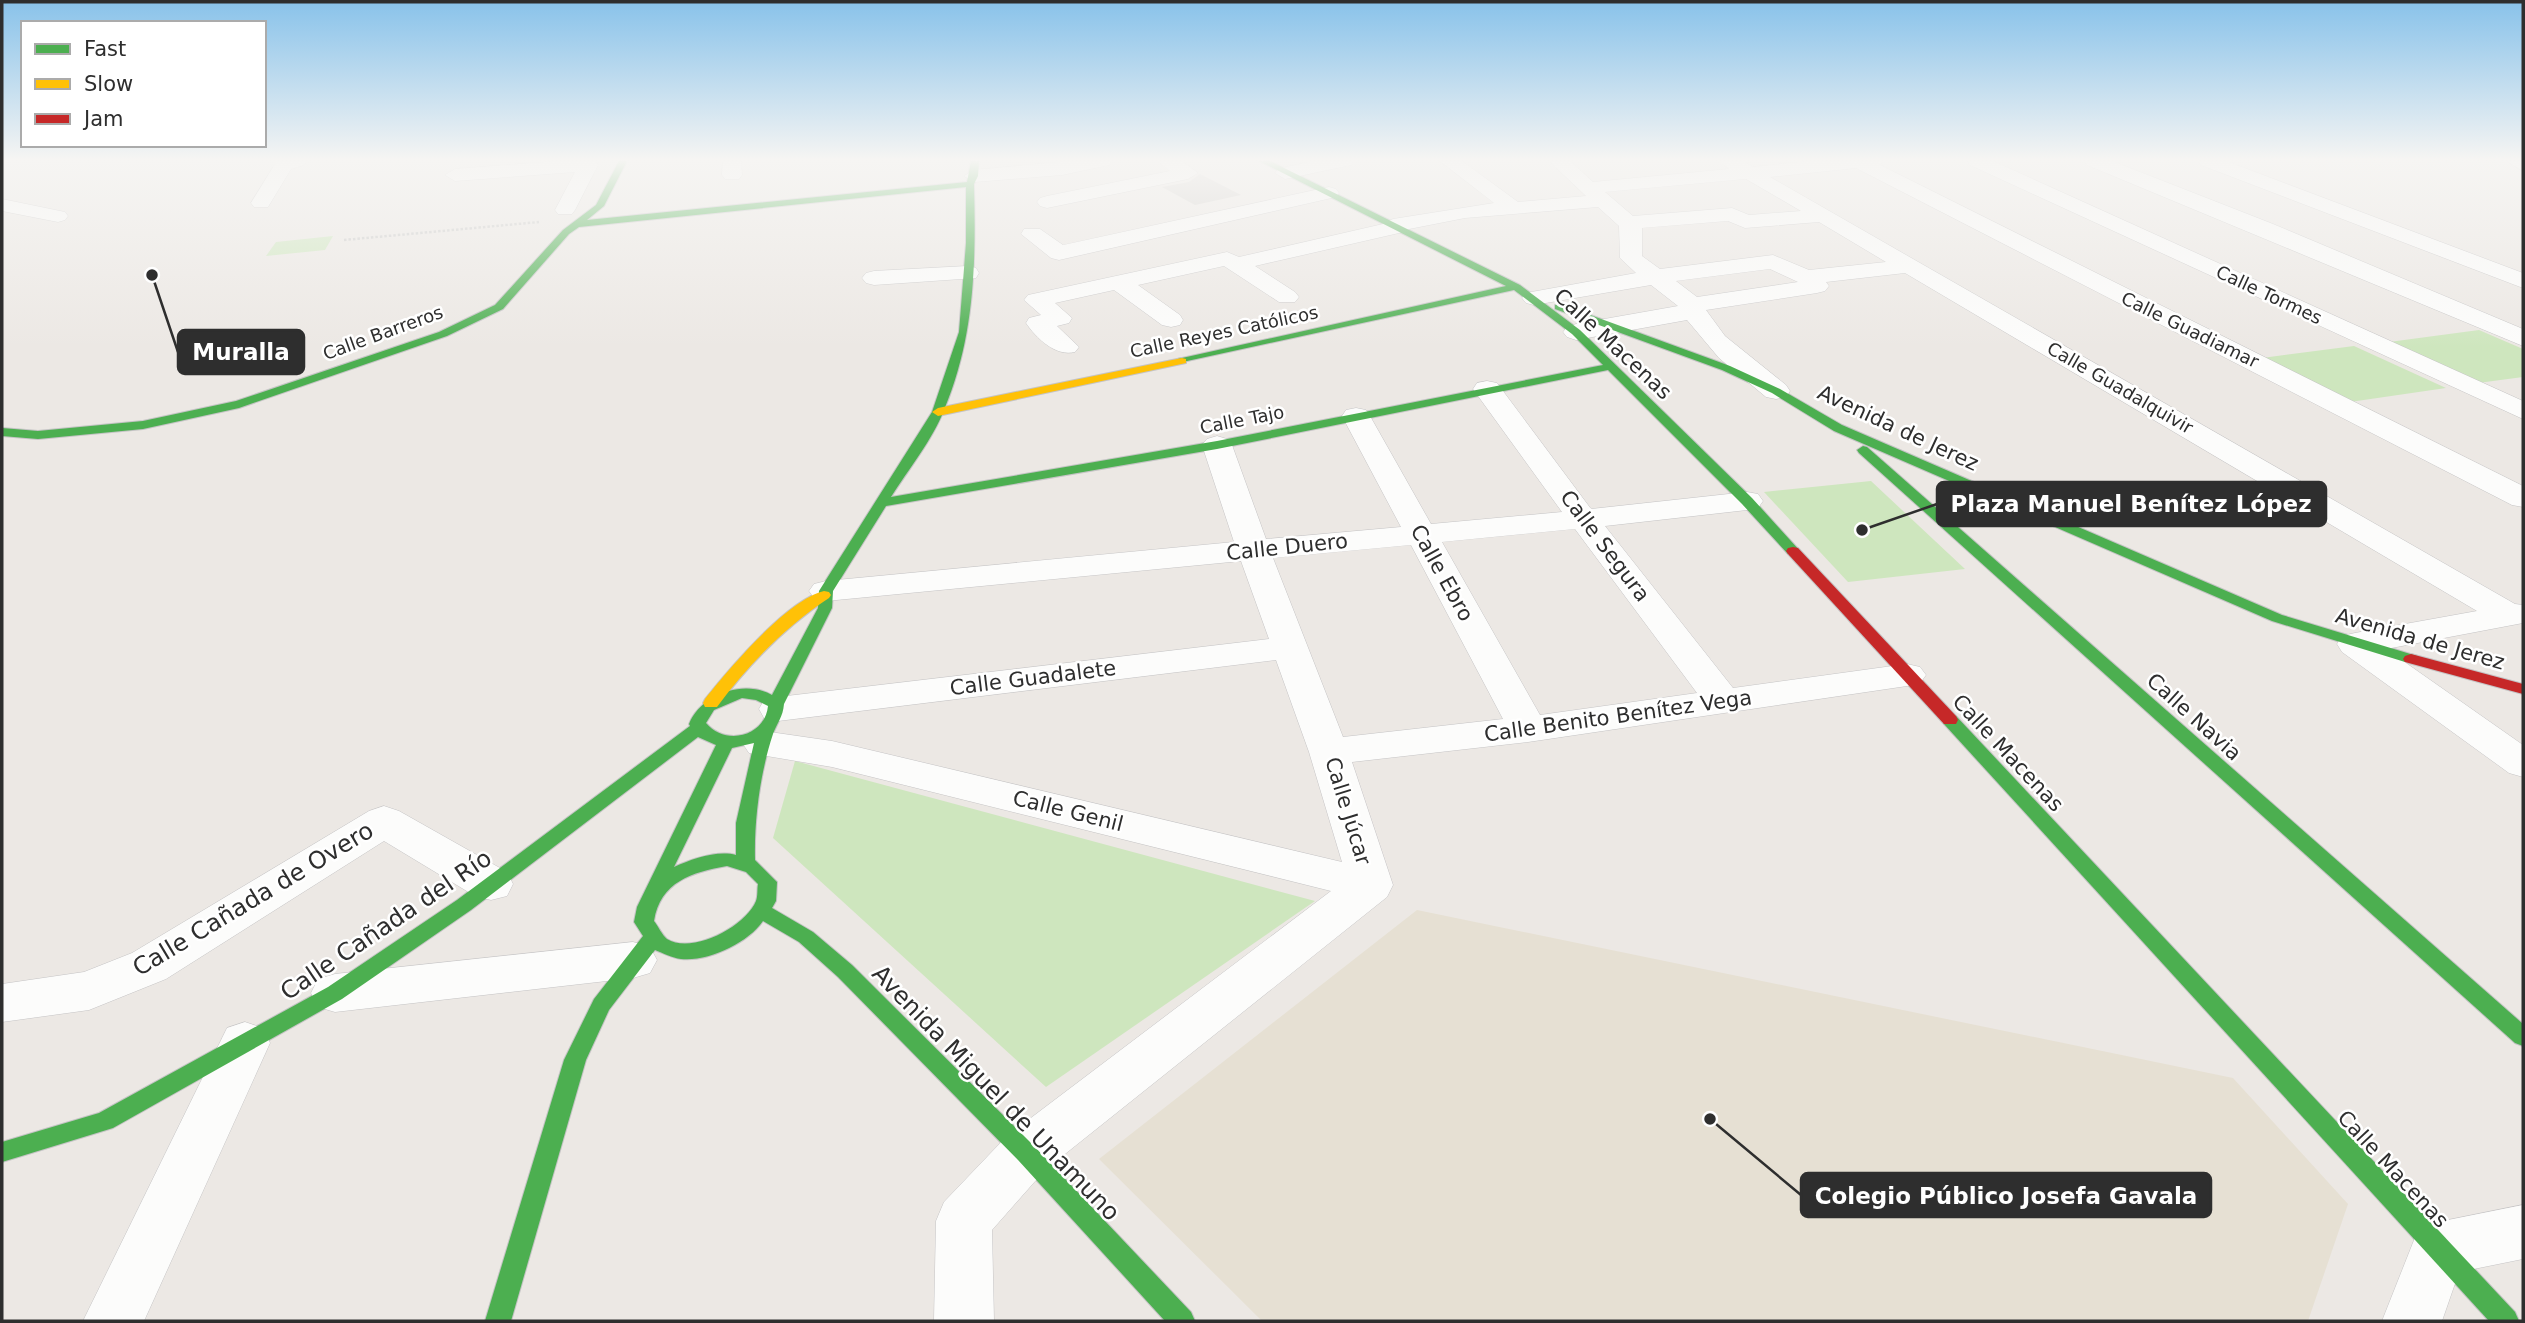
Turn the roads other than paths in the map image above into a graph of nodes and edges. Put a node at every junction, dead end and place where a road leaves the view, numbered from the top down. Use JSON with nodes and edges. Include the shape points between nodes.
{"nodes":[{"id":1,"x":569,"y":223,"type":"edge"},
{"id":2,"x":973,"y":223,"type":"edge"},
{"id":3,"x":1050,"y":223,"type":"edge"},
{"id":4,"x":1177,"y":223,"type":"edge"},
{"id":5,"x":1205,"y":223,"type":"edge"},
{"id":6,"x":1389,"y":223,"type":"edge"},
{"id":7,"x":1412,"y":223,"type":"edge"},
{"id":8,"x":1628,"y":223,"type":"joint"},
{"id":9,"x":1631,"y":223,"type":"edge"},
{"id":10,"x":1833,"y":223,"type":"edge"},
{"id":11,"x":1982,"y":223,"type":"edge"},
{"id":12,"x":2112,"y":223,"type":"edge"},
{"id":13,"x":2249,"y":223,"type":"edge"},
{"id":14,"x":2370,"y":223,"type":"edge"},
{"id":15,"x":1183,"y":226,"type":"junction"},
{"id":16,"x":1396,"y":226,"type":"junction"},
{"id":17,"x":1251,"y":243,"type":"dead end"},
{"id":18,"x":1273,"y":255,"type":"junction"},
{"id":19,"x":1231,"y":261,"type":"junction"},
{"id":20,"x":1910,"y":266,"type":"junction"},
{"id":21,"x":968,"y":273,"type":"junction"},
{"id":22,"x":1655,"y":277,"type":"junction"},
{"id":23,"x":1806,"y":277,"type":"junction"},
{"id":24,"x":874,"y":278,"type":"dead end"},
{"id":25,"x":2523,"y":281,"type":"edge"},
{"id":26,"x":1118,"y":282,"type":"junction"},
{"id":27,"x":1525,"y":293,"type":"junction"},
{"id":28,"x":1287,"y":297,"type":"dead end"},
{"id":29,"x":1692,"y":305,"type":"junction"},
{"id":30,"x":1171,"y":320,"type":"dead end"},
{"id":31,"x":1609,"y":327,"type":"junction"},
{"id":32,"x":1576,"y":332,"type":"junction"},
{"id":33,"x":2523,"y":338,"type":"edge"},
{"id":34,"x":1066,"y":346,"type":"dead end"},
{"id":35,"x":1608,"y":367,"type":"junction"},
{"id":36,"x":1487,"y":389,"type":"junction"},
{"id":37,"x":1776,"y":391,"type":"junction"},
{"id":38,"x":2523,"y":411,"type":"edge"},
{"id":39,"x":938,"y":412,"type":"junction"},
{"id":40,"x":1356,"y":416,"type":"junction"},
{"id":41,"x":1838,"y":428,"type":"junction"},
{"id":42,"x":2,"y":432,"type":"edge"},
{"id":43,"x":1217,"y":445,"type":"junction"},
{"id":44,"x":2523,"y":498,"type":"edge"},
{"id":45,"x":1747,"y":501,"type":"junction"},
{"id":46,"x":881,"y":503,"type":"junction"},
{"id":47,"x":1584,"y":519,"type":"junction"},
{"id":48,"x":1420,"y":533,"type":"junction"},
{"id":49,"x":1252,"y":550,"type":"junction"},
{"id":50,"x":825,"y":593,"type":"junction"},
{"id":51,"x":2516,"y":615,"type":"edge"},
{"id":52,"x":2354,"y":644,"type":"junction"},
{"id":53,"x":1288,"y":648,"type":"junction"},
{"id":54,"x":1907,"y":675,"type":"junction"},
{"id":55,"x":2523,"y":689,"type":"edge"},
{"id":56,"x":1724,"y":702,"type":"junction"},
{"id":57,"x":712,"y":703,"type":"junction"},
{"id":58,"x":762,"y":726,"type":"junction"},
{"id":59,"x":1528,"y":729,"type":"junction"},
{"id":60,"x":696,"y":730,"type":"junction"},
{"id":61,"x":1329,"y":752,"type":"junction"},
{"id":62,"x":2523,"y":764,"type":"edge"},
{"id":63,"x":746,"y":863,"type":"junction"},
{"id":64,"x":491,"y":884,"type":"junction"},
{"id":65,"x":1371,"y":885,"type":"junction"},
{"id":66,"x":652,"y":895,"type":"junction"},
{"id":67,"x":764,"y":912,"type":"junction"},
{"id":68,"x":642,"y":950,"type":"junction"},
{"id":69,"x":335,"y":993,"type":"junction"},
{"id":70,"x":2,"y":1003,"type":"edge"},
{"id":71,"x":2523,"y":1037,"type":"edge"},
{"id":72,"x":245,"y":1044,"type":"junction"},
{"id":73,"x":2,"y":1152,"type":"edge"},
{"id":74,"x":1026,"y":1153,"type":"junction"},
{"id":75,"x":2523,"y":1232,"type":"edge"},
{"id":76,"x":2438,"y":1249,"type":"junction"},
{"id":77,"x":113,"y":1321,"type":"edge"},
{"id":78,"x":498,"y":1321,"type":"edge"},
{"id":79,"x":964,"y":1321,"type":"edge"},
{"id":80,"x":1182,"y":1321,"type":"edge"},
{"id":81,"x":2412,"y":1321,"type":"edge"},
{"id":82,"x":2506,"y":1321,"type":"edge"}],
"edges":[{"from":1,"to":42,"type":"street","name":"Calle Barreros","via":[[566,232],[499,307],[443,334],[239,404],[167,420],[38,435]]},
{"from":2,"to":21,"type":"street"},
{"from":3,"to":15,"type":"street","via":[[1058,228],[1032,234],[1059,253]]},
{"from":4,"to":15,"type":"street"},
{"from":5,"to":15,"type":"street"},
{"from":6,"to":16,"type":"street"},
{"from":7,"to":16,"type":"street"},
{"from":8,"to":9,"type":"street"},
{"from":8,"to":22,"type":"street","via":[[1631,258]]},
{"from":10,"to":20,"type":"street","name":"Calle Guadalquivir"},
{"from":11,"to":44,"type":"street","name":"Calle Guadiamar"},
{"from":12,"to":38,"type":"street","name":"Calle Tormes"},
{"from":13,"to":33,"type":"street"},
{"from":14,"to":25,"type":"street"},
{"from":16,"to":18,"type":"street"},
{"from":16,"to":27,"type":"street"},
{"from":17,"to":18,"type":"street"},
{"from":18,"to":19,"type":"street"},
{"from":19,"to":26,"type":"street"},
{"from":19,"to":28,"type":"street"},
{"from":20,"to":23,"type":"street"},
{"from":20,"to":51,"type":"street","name":"Calle Guadalquivir"},
{"from":21,"to":24,"type":"street"},
{"from":21,"to":39,"type":"street","via":[[964,332]]},
{"from":22,"to":23,"type":"street","via":[[1773,262]]},
{"from":22,"to":27,"type":"street"},
{"from":22,"to":29,"type":"street"},
{"from":23,"to":29,"type":"street","via":[[1816,286]]},
{"from":26,"to":30,"type":"street"},
{"from":26,"to":34,"type":"street","via":[[1036,300],[1060,317],[1038,323]]},
{"from":27,"to":31,"type":"street","name":"Avenida de Jerez"},
{"from":27,"to":32,"type":"street","name":"Calle Macenas"},
{"from":27,"to":39,"type":"street","name":"Calle Reyes Católicos"},
{"from":29,"to":31,"type":"street","via":[[1683,314]]},
{"from":29,"to":37,"type":"street","via":[[1696,318],[1735,359]]},
{"from":31,"to":32,"type":"street"},
{"from":31,"to":37,"type":"street","name":"Avenida de Jerez","via":[[1726,368]]},
{"from":32,"to":35,"type":"street","name":"Calle Macenas"},
{"from":35,"to":36,"type":"street","name":"Calle Tajo"},
{"from":35,"to":45,"type":"street","name":"Calle Macenas"},
{"from":36,"to":40,"type":"street","name":"Calle Tajo"},
{"from":36,"to":47,"type":"street","name":"Calle Segura"},
{"from":37,"to":41,"type":"street","name":"Avenida de Jerez"},
{"from":39,"to":46,"type":"street"},
{"from":40,"to":43,"type":"street","name":"Calle Tajo"},
{"from":40,"to":48,"type":"street","name":"Calle Ebro"},
{"from":41,"to":52,"type":"street","name":"Avenida de Jerez","via":[[2277,618]]},
{"from":41,"to":71,"type":"street","name":"Calle Navia"},
{"from":43,"to":46,"type":"street","name":"Calle Tajo"},
{"from":43,"to":49,"type":"street","name":"Calle Júcar"},
{"from":45,"to":47,"type":"street","name":"Calle Duero"},
{"from":45,"to":54,"type":"street","name":"Calle Macenas"},
{"from":46,"to":50,"type":"street"},
{"from":47,"to":48,"type":"street","name":"Calle Duero"},
{"from":47,"to":56,"type":"street","name":"Calle Segura"},
{"from":48,"to":49,"type":"street","name":"Calle Duero"},
{"from":48,"to":59,"type":"street","name":"Calle Ebro"},
{"from":49,"to":50,"type":"street","name":"Calle Duero"},
{"from":49,"to":53,"type":"street","name":"Calle Júcar"},
{"from":50,"to":57,"type":"street","via":[[775,628]]},
{"from":50,"to":58,"type":"street","via":[[825,608]]},
{"from":51,"to":52,"type":"street"},
{"from":52,"to":55,"type":"street","name":"Avenida de Jerez"},
{"from":52,"to":62,"type":"street"},
{"from":53,"to":58,"type":"street","name":"Calle Guadalete"},
{"from":53,"to":61,"type":"street","name":"Calle Júcar"},
{"from":54,"to":56,"type":"street","name":"Calle Benito Benítez Vega"},
{"from":54,"to":76,"type":"street","name":"Calle Macenas"},
{"from":56,"to":59,"type":"street","name":"Calle Benito Benítez Vega"},
{"from":57,"to":58,"type":"street","via":[[733,695],[768,697]]},
{"from":57,"to":60,"type":"street","via":[[701,712]]},
{"from":58,"to":60,"type":"street","via":[[702,737]]},
{"from":58,"to":63,"type":"street","via":[[745,823]]},
{"from":58,"to":65,"type":"street","name":"Calle Genil","via":[[832,754]]},
{"from":58,"to":66,"type":"street"},
{"from":59,"to":61,"type":"street","name":"Calle Benito Benítez Vega"},
{"from":60,"to":64,"type":"street","name":"Calle Cañada del Río"},
{"from":61,"to":65,"type":"street","name":"Calle Júcar"},
{"from":63,"to":66,"type":"street","via":[[727,859],[685,869]]},
{"from":63,"to":67,"type":"street","via":[[761,870],[769,882]]},
{"from":64,"to":69,"type":"street","name":"Calle Cañada del Río"},
{"from":64,"to":70,"type":"street","name":"Calle Cañada de Overo","via":[[384,821],[149,966],[89,991]]},
{"from":65,"to":74,"type":"street","name":"Calle Júcar"},
{"from":66,"to":68,"type":"street","via":[[643,911]]},
{"from":67,"to":68,"type":"street","via":[[750,928],[708,948]]},
{"from":67,"to":74,"type":"street","name":"Avenida Miguel de Unamuno","via":[[806,937],[845,971]]},
{"from":68,"to":69,"type":"street"},
{"from":68,"to":78,"type":"street","via":[[601,1005],[575,1060]]},
{"from":69,"to":72,"type":"street","name":"Calle Cañada del Río"},
{"from":72,"to":73,"type":"street","name":"Calle Cañada del Río","via":[[106,1121]]},
{"from":72,"to":77,"type":"street"},
{"from":74,"to":79,"type":"street","name":"Calle Júcar","via":[[964,1221]]},
{"from":74,"to":80,"type":"street","name":"Avenida Miguel de Unamuno"},
{"from":75,"to":76,"type":"street"},
{"from":76,"to":81,"type":"street"},
{"from":76,"to":82,"type":"street","name":"Calle Macenas"}]}
